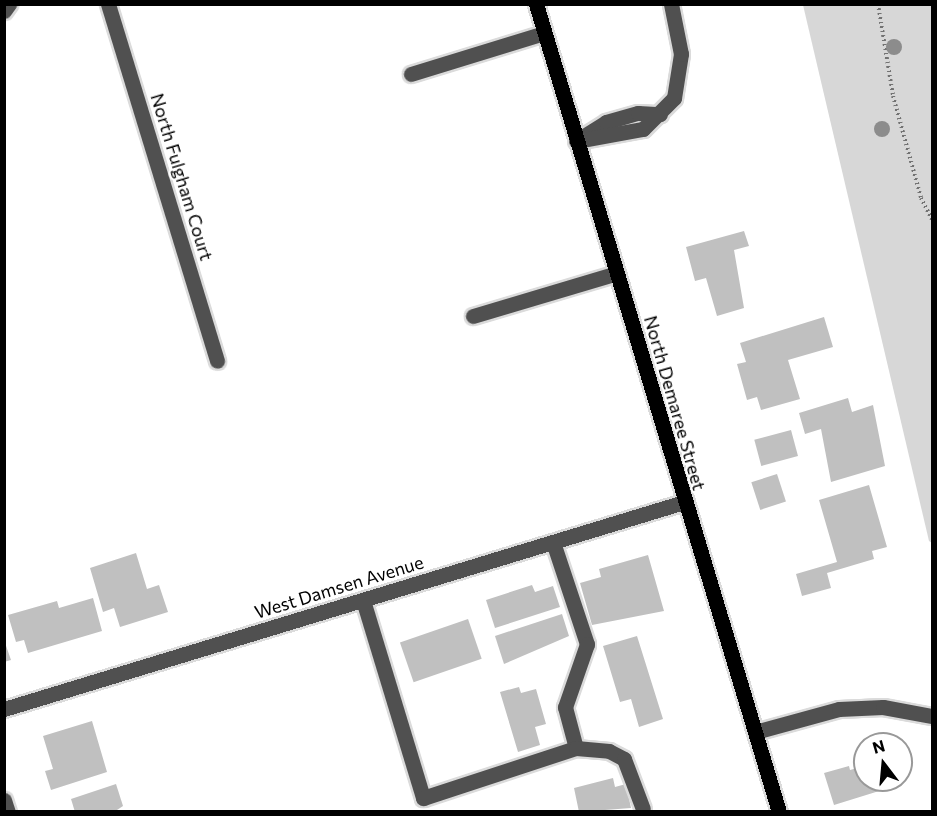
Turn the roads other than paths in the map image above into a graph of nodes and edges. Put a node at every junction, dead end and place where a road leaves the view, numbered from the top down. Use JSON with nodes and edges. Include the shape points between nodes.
{"nodes":[{"id":1,"x":9,"y":4,"type":"edge"},
{"id":2,"x":108,"y":4,"type":"edge"},
{"id":3,"x":536,"y":4,"type":"edge"},
{"id":4,"x":671,"y":4,"type":"edge"},
{"id":5,"x":4,"y":11,"type":"edge"},
{"id":6,"x":544,"y":33,"type":"junction"},
{"id":7,"x":411,"y":74,"type":"dead end"},
{"id":8,"x":576,"y":141,"type":"junction"},
{"id":9,"x":617,"y":273,"type":"junction"},
{"id":10,"x":473,"y":316,"type":"dead end"},
{"id":11,"x":218,"y":361,"type":"dead end"},
{"id":12,"x":684,"y":502,"type":"junction"},
{"id":13,"x":553,"y":542,"type":"junction"},
{"id":14,"x":363,"y":600,"type":"junction"},
{"id":15,"x":4,"y":709,"type":"edge"},
{"id":16,"x":933,"y":716,"type":"edge"},
{"id":17,"x":755,"y":732,"type":"junction"},
{"id":18,"x":576,"y":748,"type":"junction"},
{"id":19,"x":4,"y":800,"type":"edge"},
{"id":20,"x":643,"y":808,"type":"dead end"},
{"id":21,"x":8,"y":812,"type":"edge"},
{"id":22,"x":779,"y":812,"type":"edge"}],
"edges":[{"from":1,"to":5,"type":"street"},
{"from":2,"to":11,"type":"street","name":"North Fulgham Court"},
{"from":3,"to":6,"type":"main road","name":"North Demaree Street"},
{"from":4,"to":8,"type":"street","via":[[681,75],[674,98],[660,114],[638,113],[606,122]]},
{"from":6,"to":7,"type":"street"},
{"from":6,"to":8,"type":"main road","name":"North Demaree Street"},
{"from":8,"to":9,"type":"main road","name":"North Demaree Street"},
{"from":9,"to":10,"type":"street"},
{"from":9,"to":12,"type":"main road","name":"North Demaree Street"},
{"from":12,"to":13,"type":"street","name":"West Damsen Avenue"},
{"from":12,"to":17,"type":"main road","name":"North Demaree Street"},
{"from":13,"to":14,"type":"street","name":"West Damsen Avenue"},
{"from":13,"to":18,"type":"street","via":[[586,644],[565,707]]},
{"from":14,"to":15,"type":"street","name":"West Damsen Avenue"},
{"from":14,"to":18,"type":"street","via":[[423,798]]},
{"from":16,"to":17,"type":"street","via":[[883,707],[839,709]]},
{"from":17,"to":22,"type":"main road","name":"North Demaree Street"},
{"from":18,"to":20,"type":"street","via":[[609,751],[624,759]]},
{"from":19,"to":21,"type":"street"}]}
